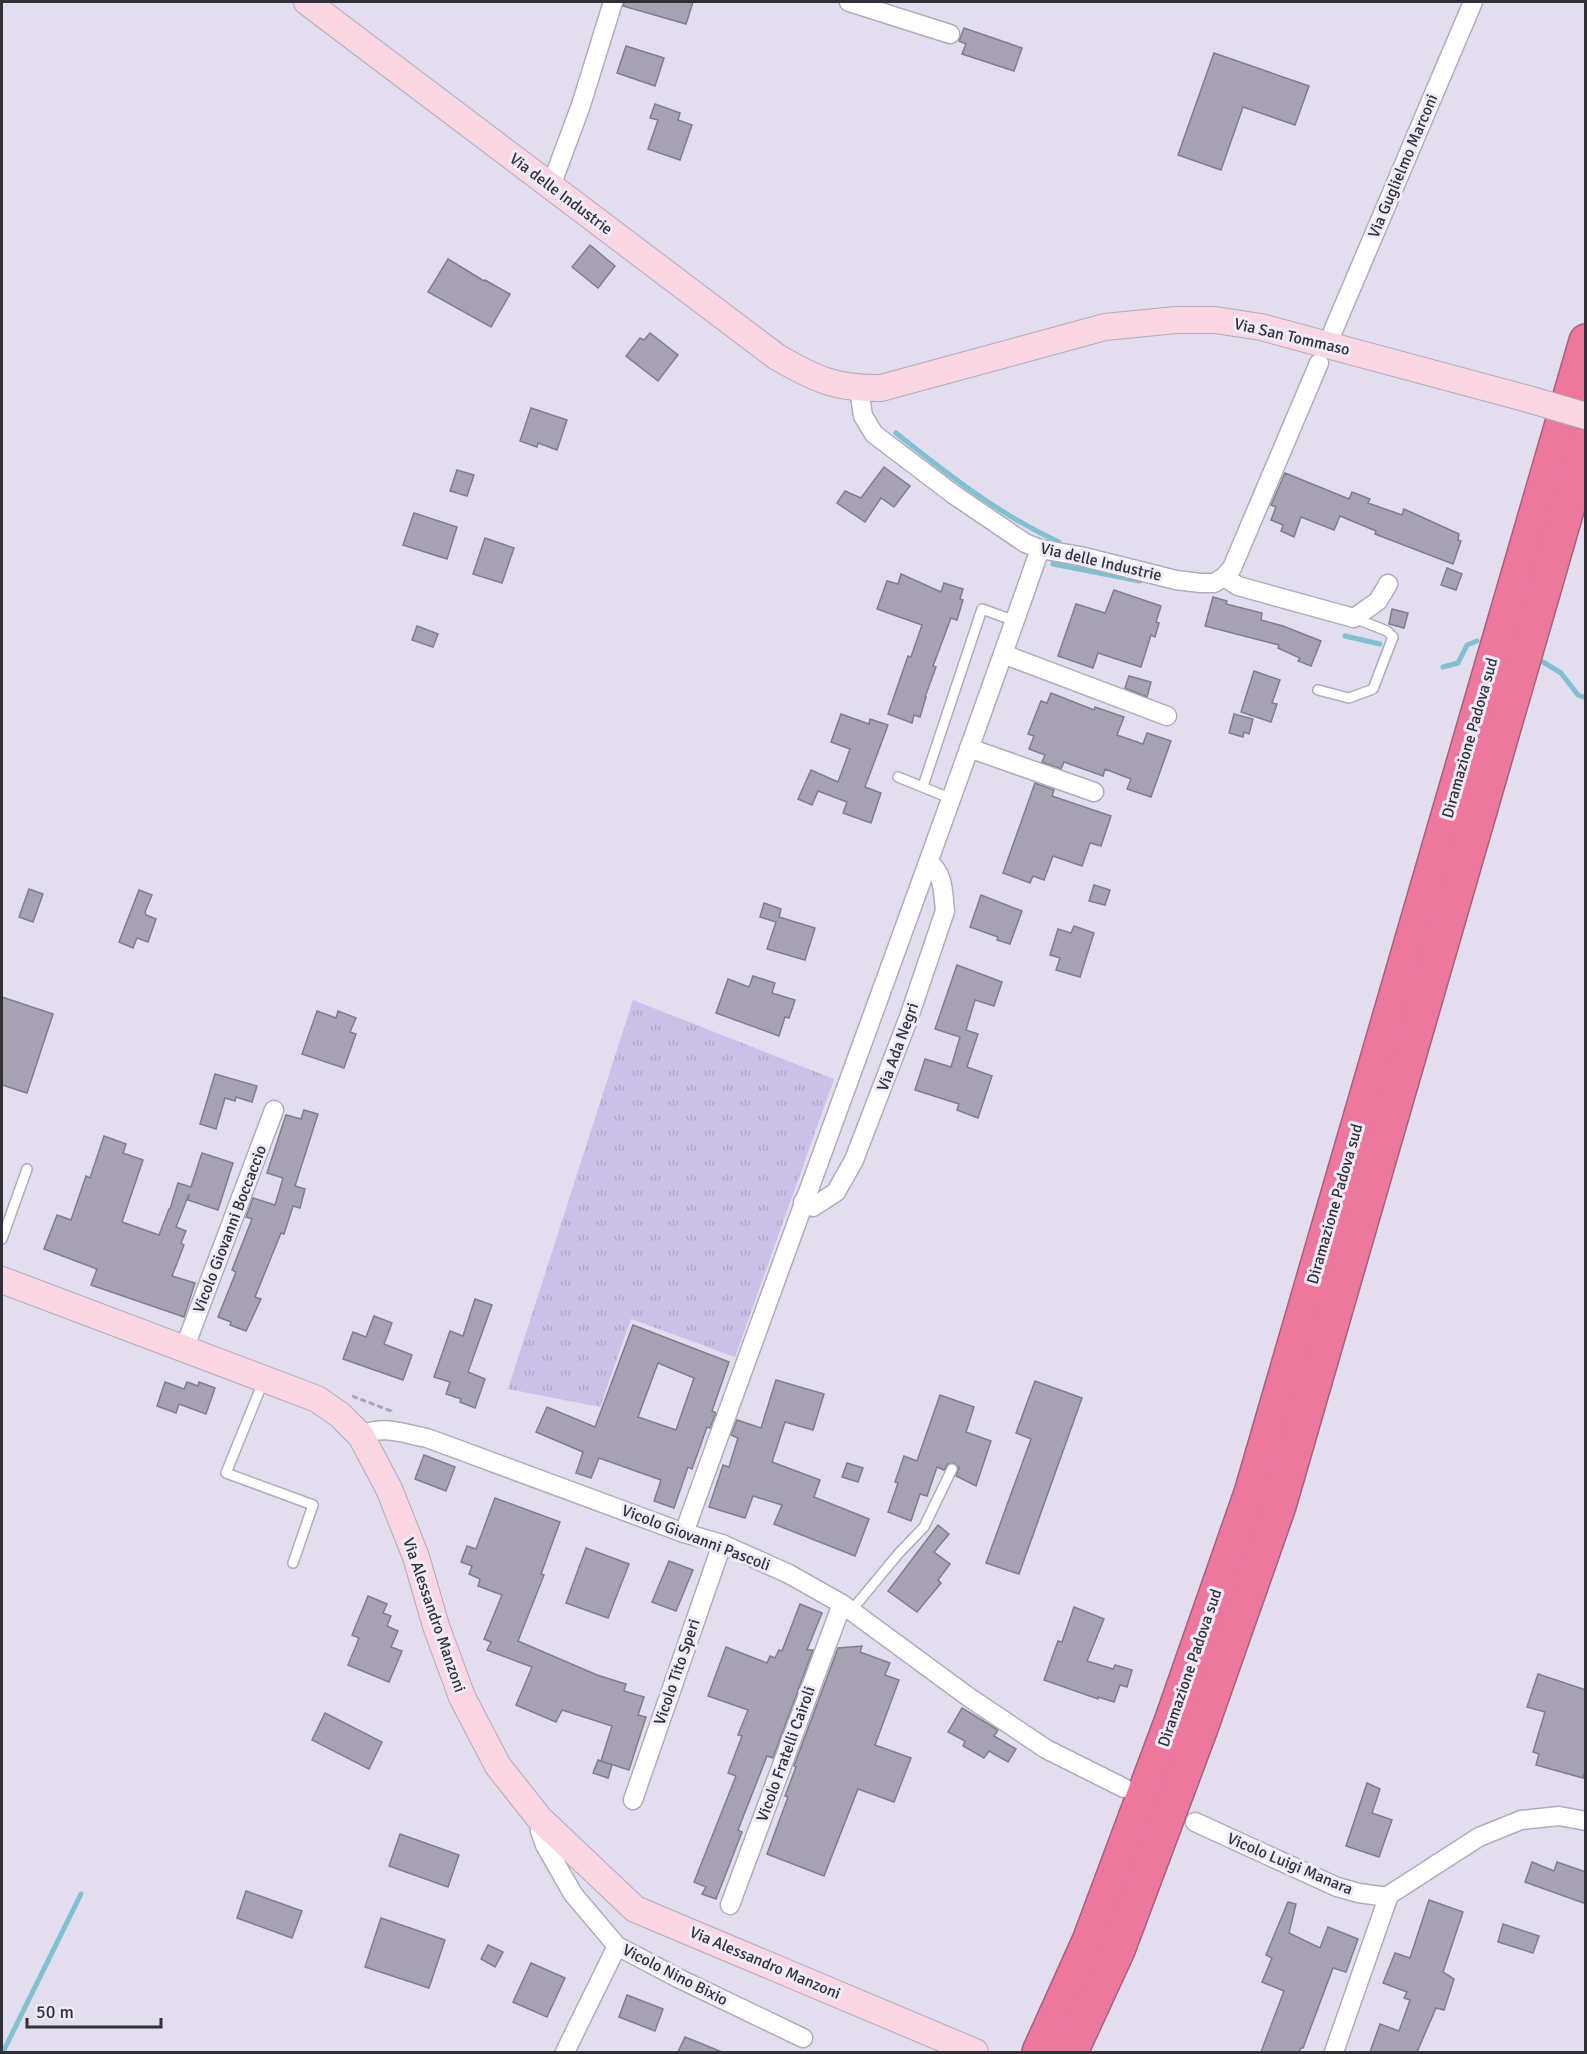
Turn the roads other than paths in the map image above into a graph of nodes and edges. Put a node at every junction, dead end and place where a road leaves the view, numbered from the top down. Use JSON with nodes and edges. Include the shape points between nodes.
{"nodes":[{"id":1,"x":307,"y":2,"type":"edge"},
{"id":2,"x":613,"y":2,"type":"edge"},
{"id":3,"x":849,"y":2,"type":"edge"},
{"id":4,"x":1473,"y":2,"type":"edge"},
{"id":5,"x":950,"y":34,"type":"dead end"},
{"id":6,"x":551,"y":186,"type":"junction"},
{"id":7,"x":1333,"y":331,"type":"dead end"},
{"id":8,"x":1586,"y":341,"type":"edge"},
{"id":9,"x":1319,"y":363,"type":"dead end"},
{"id":10,"x":819,"y":380,"type":"joint"},
{"id":11,"x":859,"y":389,"type":"junction"},
{"id":12,"x":1586,"y":416,"type":"edge"},
{"id":13,"x":1586,"y":444,"type":"edge"},
{"id":14,"x":1040,"y":549,"type":"junction"},
{"id":15,"x":1224,"y":577,"type":"junction"},
{"id":16,"x":1388,"y":584,"type":"dead end"},
{"id":17,"x":1354,"y":618,"type":"junction"},
{"id":18,"x":1015,"y":621,"type":"junction"},
{"id":19,"x":1003,"y":654,"type":"junction"},
{"id":20,"x":1318,"y":690,"type":"dead end"},
{"id":21,"x":1167,"y":716,"type":"dead end"},
{"id":22,"x":969,"y":748,"type":"junction"},
{"id":23,"x":898,"y":777,"type":"dead end"},
{"id":24,"x":923,"y":786,"type":"junction"},
{"id":25,"x":1094,"y":792,"type":"dead end"},
{"id":26,"x":952,"y":799,"type":"junction"},
{"id":27,"x":929,"y":863,"type":"junction"},
{"id":28,"x":274,"y":1110,"type":"dead end"},
{"id":29,"x":27,"y":1169,"type":"dead end"},
{"id":30,"x":803,"y":1202,"type":"junction"},
{"id":31,"x":2,"y":1239,"type":"edge"},
{"id":32,"x":2,"y":1280,"type":"edge"},
{"id":33,"x":187,"y":1348,"type":"junction"},
{"id":34,"x":265,"y":1378,"type":"junction"},
{"id":35,"x":361,"y":1436,"type":"junction"},
{"id":36,"x":952,"y":1468,"type":"dead end"},
{"id":37,"x":684,"y":1533,"type":"junction"},
{"id":38,"x":722,"y":1544,"type":"junction"},
{"id":39,"x":293,"y":1563,"type":"dead end"},
{"id":40,"x":847,"y":1607,"type":"junction"},
{"id":41,"x":1124,"y":1788,"type":"dead end"},
{"id":42,"x":633,"y":1800,"type":"dead end"},
{"id":43,"x":540,"y":1819,"type":"junction"},
{"id":44,"x":1586,"y":1821,"type":"edge"},
{"id":45,"x":1195,"y":1822,"type":"dead end"},
{"id":46,"x":1387,"y":1898,"type":"junction"},
{"id":47,"x":730,"y":1905,"type":"dead end"},
{"id":48,"x":617,"y":1946,"type":"junction"},
{"id":49,"x":803,"y":2038,"type":"dead end"},
{"id":50,"x":967,"y":2049,"type":"edge"},
{"id":51,"x":565,"y":2052,"type":"edge"},
{"id":52,"x":1039,"y":2052,"type":"edge"},
{"id":53,"x":1071,"y":2052,"type":"edge"},
{"id":54,"x":1334,"y":2052,"type":"edge"}],
"edges":[{"from":1,"to":6,"type":"street","name":"Via delle Industrie"},
{"from":2,"to":6,"type":"street"},
{"from":3,"to":5,"type":"street"},
{"from":4,"to":7,"type":"street","name":"Via Guglielmo Marconi"},
{"from":6,"to":10,"type":"street","name":"Via delle Industrie","via":[[777,357]]},
{"from":8,"to":52,"type":"highway","name":"Diramazione Padova sud","via":[[1251,1493],[1089,1941]]},
{"from":9,"to":15,"type":"street","via":[[1232,568]]},
{"from":10,"to":11,"type":"street","name":"Via San Tommaso"},
{"from":11,"to":12,"type":"street","name":"Via San Tommaso","bridge":true,"via":[[881,388],[1105,327],[1215,320],[1261,327]]},
{"from":11,"to":14,"type":"street","name":"Via delle Industrie","via":[[863,416],[874,434],[953,494]]},
{"from":13,"to":53,"type":"highway","name":"Diramazione Padova sud","via":[[1279,1506],[1123,1939]]},
{"from":14,"to":15,"type":"street","name":"Via delle Industrie","via":[[1201,584]]},
{"from":14,"to":18,"type":"street"},
{"from":15,"to":17,"type":"street","via":[[1238,586]]},
{"from":16,"to":17,"type":"street","via":[[1378,601]]},
{"from":17,"to":20,"type":"lane","via":[[1388,631],[1393,637],[1373,689],[1349,698]]},
{"from":18,"to":19,"type":"street"},
{"from":18,"to":24,"type":"lane","via":[[982,609]]},
{"from":19,"to":21,"type":"street"},
{"from":19,"to":22,"type":"street"},
{"from":22,"to":25,"type":"street"},
{"from":22,"to":26,"type":"street"},
{"from":23,"to":24,"type":"lane"},
{"from":24,"to":26,"type":"lane"},
{"from":26,"to":27,"type":"street"},
{"from":27,"to":30,"type":"street"},
{"from":27,"to":30,"type":"street","name":"Via Ada Negri","via":[[942,880],[945,911],[882,1090],[854,1160],[836,1192],[813,1207]]},
{"from":28,"to":33,"type":"street","name":"Vicolo Giovanni Boccaccio"},
{"from":29,"to":31,"type":"lane"},
{"from":30,"to":37,"type":"street"},
{"from":32,"to":33,"type":"street","name":"Via Alessandro Manzoni"},
{"from":33,"to":34,"type":"street","name":"Via Alessandro Manzoni"},
{"from":34,"to":35,"type":"street","name":"Via Alessandro Manzoni","via":[[317,1399]]},
{"from":34,"to":39,"type":"lane","via":[[226,1473],[313,1505]]},
{"from":35,"to":37,"type":"street","name":"Vicolo Giovanni Pascoli","via":[[385,1430],[426,1438]]},
{"from":35,"to":43,"type":"street","name":"Via Alessandro Manzoni","via":[[389,1489],[416,1557],[462,1697],[498,1766]]},
{"from":36,"to":40,"type":"lane","via":[[924,1527]]},
{"from":37,"to":38,"type":"street","name":"Vicolo Giovanni Pascoli"},
{"from":38,"to":40,"type":"street","name":"Vicolo Giovanni Pascoli","via":[[789,1574]]},
{"from":38,"to":42,"type":"street","name":"Vicolo Tito Speri"},
{"from":40,"to":41,"type":"street","name":"Vicolo Giovanni Pascoli","via":[[969,1698],[1046,1749]]},
{"from":40,"to":47,"type":"street","name":"Vicolo Fratelli Cairoli"},
{"from":43,"to":48,"type":"street","name":"Vicolo Nino Bixio","via":[[545,1845],[573,1894]]},
{"from":43,"to":50,"type":"street","name":"Via Alessandro Manzoni","via":[[635,1909]]},
{"from":44,"to":46,"type":"street","via":[[1558,1816],[1521,1820],[1479,1837]]},
{"from":45,"to":46,"type":"street","name":"Vicolo Luigi Manara","via":[[1337,1887]]},
{"from":46,"to":54,"type":"street"},
{"from":48,"to":49,"type":"street","name":"Vicolo Nino Bixio"},
{"from":48,"to":51,"type":"street"}]}
